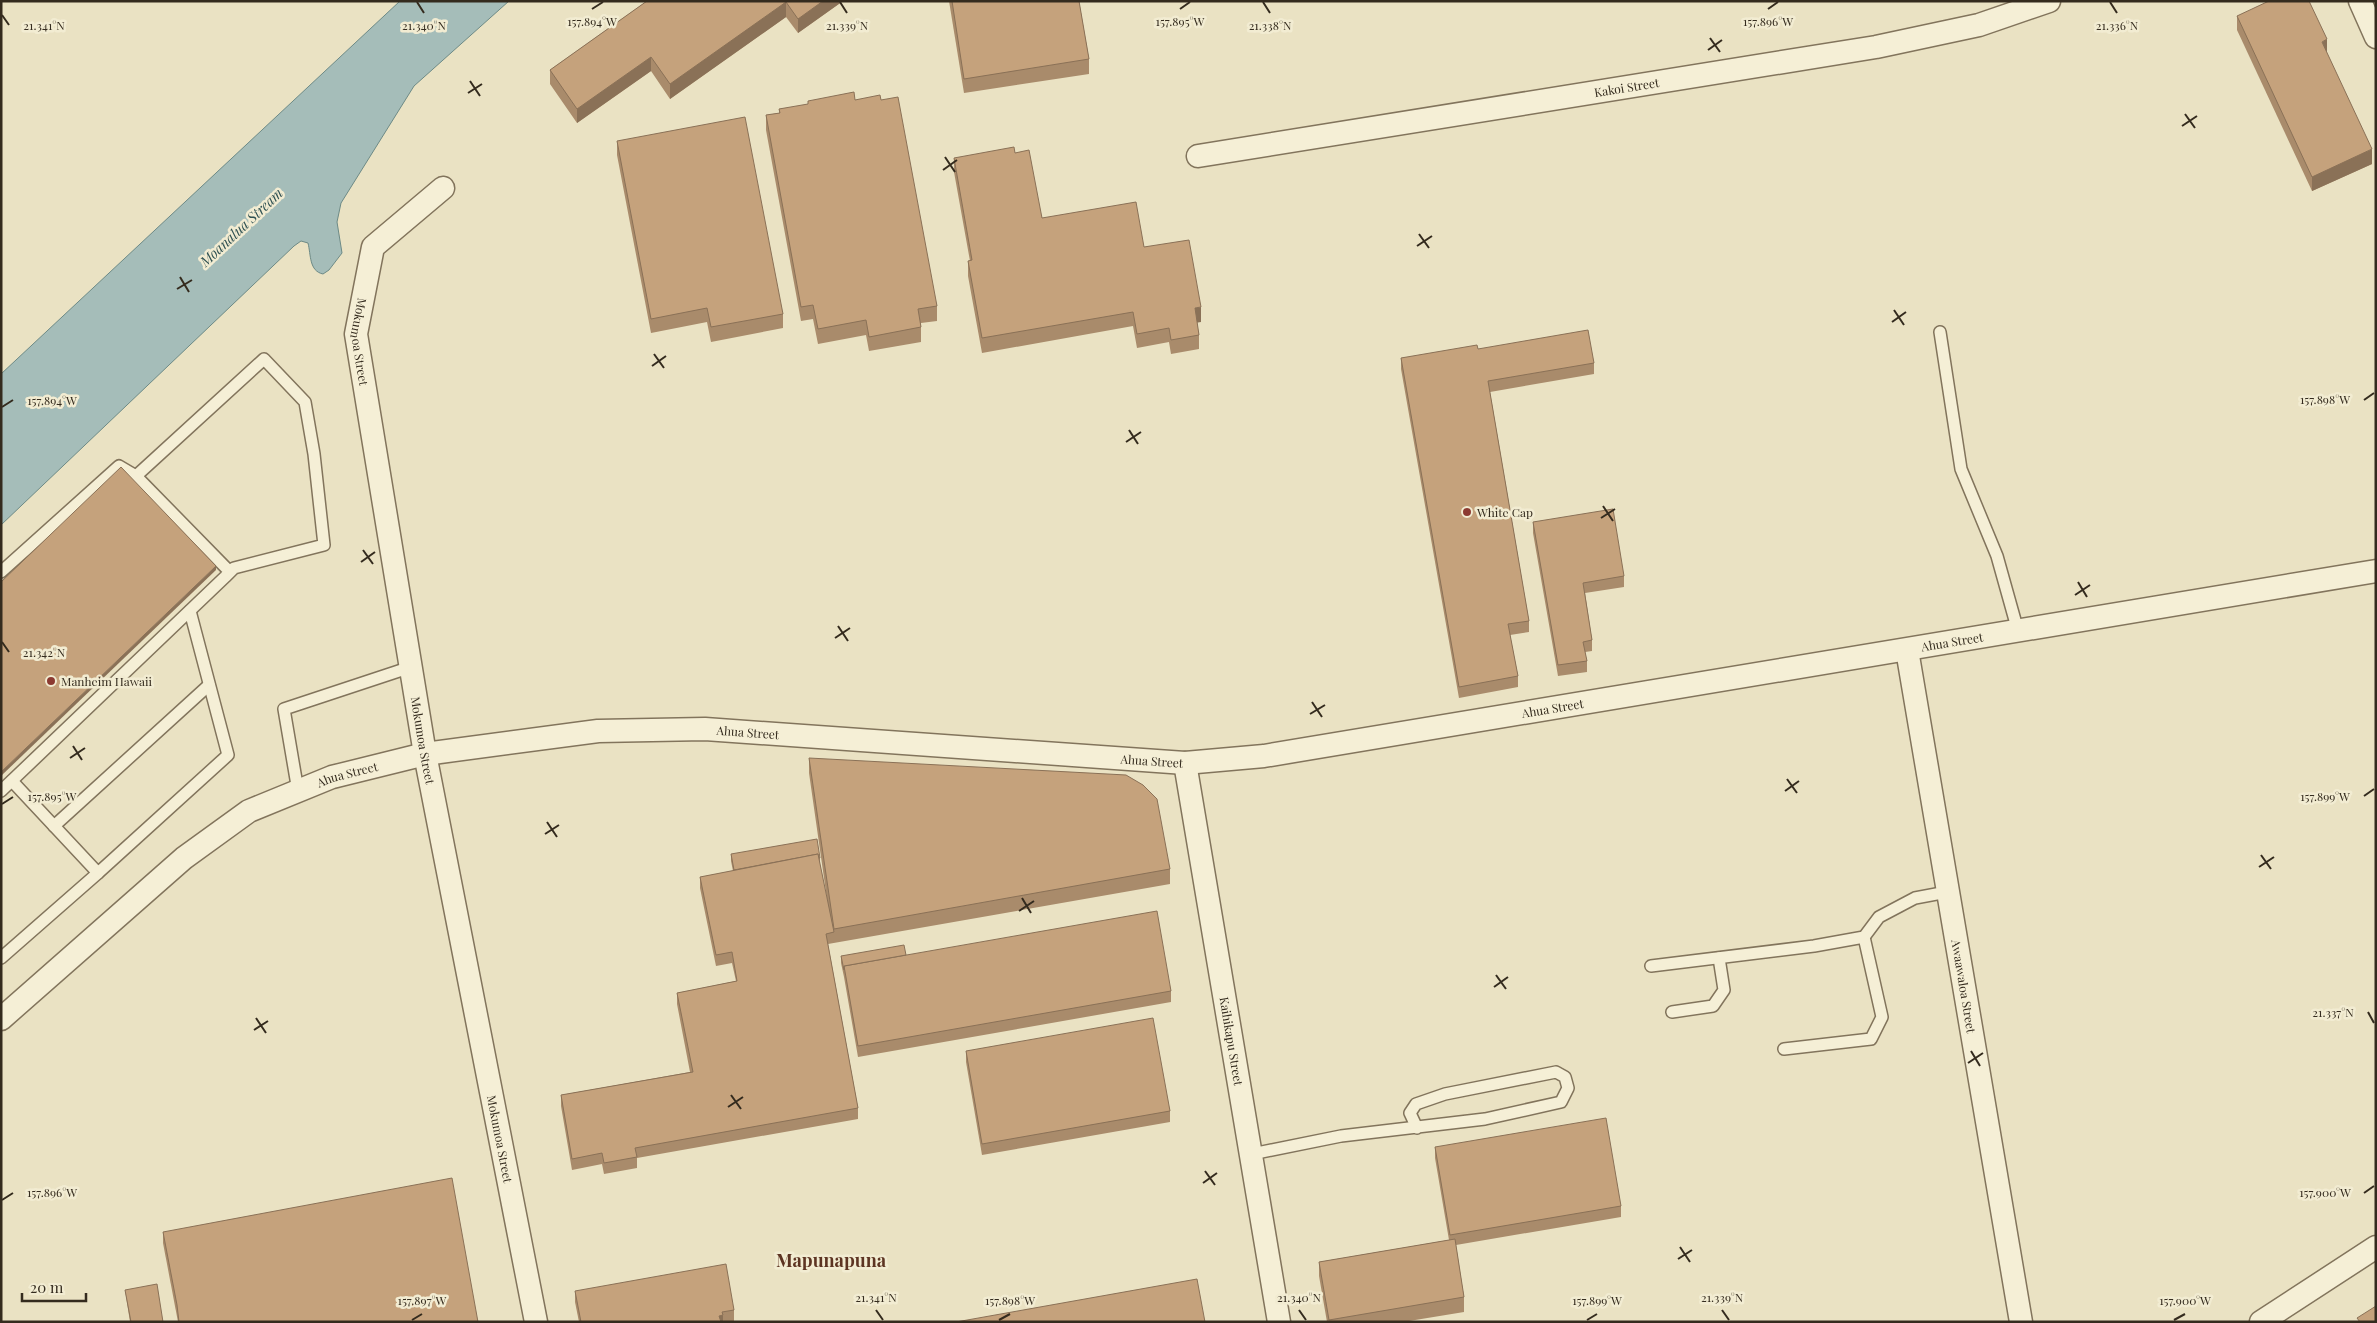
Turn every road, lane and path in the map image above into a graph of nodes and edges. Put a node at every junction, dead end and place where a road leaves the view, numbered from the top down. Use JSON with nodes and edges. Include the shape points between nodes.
{"nodes":[{"id":1,"x":2049,"y":1,"type":"edge"},
{"id":2,"x":2360,"y":1,"type":"edge"},
{"id":3,"x":2376,"y":37,"type":"edge"},
{"id":4,"x":1198,"y":156,"type":"dead end"},
{"id":5,"x":443,"y":188,"type":"dead end"},
{"id":6,"x":1940,"y":332,"type":"dead end"},
{"id":7,"x":136,"y":476,"type":"junction"},
{"id":8,"x":2376,"y":571,"type":"edge"},
{"id":9,"x":1,"y":572,"type":"edge"},
{"id":10,"x":230,"y":572,"type":"junction"},
{"id":11,"x":190,"y":611,"type":"junction"},
{"id":12,"x":2018,"y":631,"type":"junction"},
{"id":13,"x":1908,"y":650,"type":"junction"},
{"id":14,"x":411,"y":667,"type":"junction"},
{"id":15,"x":210,"y":686,"type":"junction"},
{"id":16,"x":426,"y":754,"type":"junction"},
{"id":17,"x":1185,"y":763,"type":"junction"},
{"id":18,"x":12,"y":780,"type":"junction"},
{"id":19,"x":298,"y":790,"type":"junction"},
{"id":20,"x":1,"y":791,"type":"edge"},
{"id":21,"x":54,"y":826,"type":"junction"},
{"id":22,"x":98,"y":873,"type":"junction"},
{"id":23,"x":1947,"y":892,"type":"junction"},
{"id":24,"x":1864,"y":937,"type":"junction"},
{"id":25,"x":1,"y":958,"type":"edge"},
{"id":26,"x":1719,"y":958,"type":"junction"},
{"id":27,"x":1651,"y":966,"type":"dead end"},
{"id":28,"x":1672,"y":1012,"type":"dead end"},
{"id":29,"x":1,"y":1019,"type":"edge"},
{"id":30,"x":1784,"y":1049,"type":"dead end"},
{"id":31,"x":1417,"y":1128,"type":"junction"},
{"id":32,"x":1252,"y":1154,"type":"junction"},
{"id":33,"x":2376,"y":1247,"type":"edge"},
{"id":34,"x":536,"y":1322,"type":"edge"},
{"id":35,"x":1279,"y":1322,"type":"edge"},
{"id":36,"x":2022,"y":1322,"type":"edge"},
{"id":37,"x":2261,"y":1322,"type":"edge"}],
"edges":[{"from":1,"to":4,"type":"street","name":"Kakoi Street","via":[[1979,25],[1876,47]]},
{"from":2,"to":3,"type":"street"},
{"from":5,"to":14,"type":"street","name":"Mokumoa Street","via":[[373,247],[356,334]]},
{"from":6,"to":12,"type":"lane","via":[[1961,469],[1996,556]]},
{"from":7,"to":9,"type":"lane","via":[[119,466]]},
{"from":7,"to":10,"type":"lane"},
{"from":7,"to":10,"type":"lane","via":[[264,359],[295,389],[305,402],[324,545],[234,568]]},
{"from":8,"to":12,"type":"street","name":"Ahua Street"},
{"from":10,"to":11,"type":"lane"},
{"from":11,"to":15,"type":"lane"},
{"from":11,"to":18,"type":"lane"},
{"from":12,"to":13,"type":"street","name":"Ahua Street"},
{"from":13,"to":17,"type":"street","name":"Ahua Street","via":[[1264,756]]},
{"from":13,"to":23,"type":"street","name":"Awaawaloa Street"},
{"from":14,"to":16,"type":"street","name":"Mokumoa Street"},
{"from":14,"to":19,"type":"lane","via":[[284,709]]},
{"from":15,"to":21,"type":"lane"},
{"from":15,"to":22,"type":"lane","via":[[228,755]]},
{"from":16,"to":17,"type":"street","name":"Ahua Street","via":[[598,731],[705,729]]},
{"from":16,"to":19,"type":"street","name":"Ahua Street","via":[[332,777]]},
{"from":16,"to":34,"type":"street","name":"Mokumoa Street"},
{"from":17,"to":32,"type":"street","name":"Kaihikapu Street"},
{"from":18,"to":20,"type":"lane"},
{"from":18,"to":21,"type":"lane"},
{"from":19,"to":29,"type":"street","name":"Ahua Street","via":[[249,811],[184,858]]},
{"from":21,"to":22,"type":"lane"},
{"from":22,"to":25,"type":"lane"},
{"from":23,"to":24,"type":"lane","via":[[1915,898],[1879,917]]},
{"from":23,"to":36,"type":"street","name":"Awaawaloa Street"},
{"from":24,"to":26,"type":"lane"},
{"from":24,"to":30,"type":"lane","via":[[1882,1017],[1871,1039]]},
{"from":26,"to":27,"type":"lane"},
{"from":26,"to":28,"type":"lane","via":[[1724,990],[1712,1006]]},
{"from":31,"to":31,"type":"lane","via":[[1485,1119],[1561,1102],[1568,1088],[1565,1077],[1556,1072],[1445,1094],[1416,1104],[1410,1113]]},
{"from":31,"to":32,"type":"lane","via":[[1342,1136]]},
{"from":32,"to":35,"type":"street","name":"Kaihikapu Street"},
{"from":33,"to":37,"type":"street"}]}
